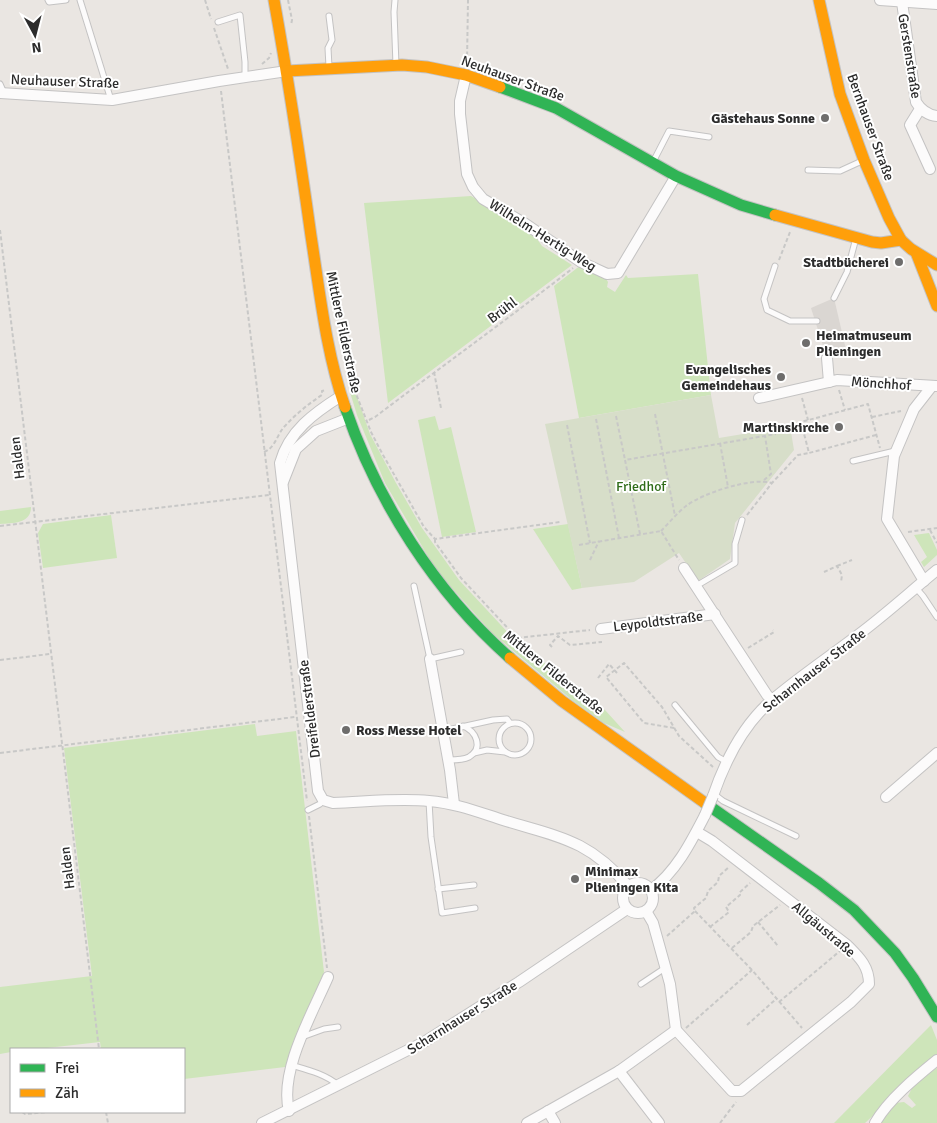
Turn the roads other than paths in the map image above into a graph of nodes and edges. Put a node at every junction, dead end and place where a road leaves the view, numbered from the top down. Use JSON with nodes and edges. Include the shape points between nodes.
{"nodes":[{"id":1,"x":48,"y":0,"type":"edge"},
{"id":2,"x":66,"y":0,"type":"edge"},
{"id":3,"x":80,"y":0,"type":"edge"},
{"id":4,"x":274,"y":0,"type":"edge"},
{"id":5,"x":396,"y":0,"type":"edge"},
{"id":6,"x":818,"y":0,"type":"edge"},
{"id":7,"x":880,"y":0,"type":"edge"},
{"id":8,"x":902,"y":2,"type":"junction"},
{"id":9,"x":937,"y":4,"type":"edge"},
{"id":10,"x":329,"y":16,"type":"dead end"},
{"id":11,"x":218,"y":22,"type":"dead end"},
{"id":12,"x":396,"y":66,"type":"junction"},
{"id":13,"x":329,"y":68,"type":"junction"},
{"id":14,"x":287,"y":71,"type":"junction"},
{"id":15,"x":466,"y":75,"type":"junction"},
{"id":16,"x":245,"y":77,"type":"junction"},
{"id":17,"x":1,"y":90,"type":"edge"},
{"id":18,"x":112,"y":100,"type":"junction"},
{"id":19,"x":920,"y":109,"type":"junction"},
{"id":20,"x":937,"y":116,"type":"edge"},
{"id":21,"x":709,"y":137,"type":"dead end"},
{"id":22,"x":864,"y":160,"type":"junction"},
{"id":23,"x":653,"y":162,"type":"junction"},
{"id":24,"x":930,"y":169,"type":"dead end"},
{"id":25,"x":808,"y":170,"type":"dead end"},
{"id":26,"x":676,"y":176,"type":"junction"},
{"id":27,"x":856,"y":238,"type":"junction"},
{"id":28,"x":901,"y":240,"type":"junction"},
{"id":29,"x":917,"y":255,"type":"junction"},
{"id":30,"x":776,"y":266,"type":"road end"},
{"id":31,"x":937,"y":266,"type":"edge"},
{"id":32,"x":926,"y":278,"type":"junction"},
{"id":33,"x":834,"y":298,"type":"dead end"},
{"id":34,"x":937,"y":306,"type":"edge"},
{"id":35,"x":817,"y":321,"type":"dead end"},
{"id":36,"x":827,"y":358,"type":"dead end"},
{"id":37,"x":833,"y":381,"type":"junction"},
{"id":38,"x":935,"y":386,"type":"edge"},
{"id":39,"x":341,"y":396,"type":"junction"},
{"id":40,"x":759,"y":398,"type":"dead end"},
{"id":41,"x":349,"y":418,"type":"junction"},
{"id":42,"x":896,"y":451,"type":"junction"},
{"id":43,"x":854,"y":462,"type":"dead end"},
{"id":44,"x":282,"y":485,"type":"junction"},
{"id":45,"x":742,"y":520,"type":"road end"},
{"id":46,"x":684,"y":568,"type":"road end"},
{"id":47,"x":937,"y":570,"type":"edge"},
{"id":48,"x":924,"y":581,"type":"junction"},
{"id":49,"x":414,"y":586,"type":"dead end"},
{"id":50,"x":696,"y":586,"type":"junction"},
{"id":51,"x":916,"y":588,"type":"junction"},
{"id":52,"x":715,"y":614,"type":"junction"},
{"id":53,"x":937,"y":617,"type":"edge"},
{"id":54,"x":601,"y":629,"type":"road end"},
{"id":55,"x":461,"y":652,"type":"dead end"},
{"id":56,"x":430,"y":659,"type":"junction"},
{"id":57,"x":772,"y":700,"type":"junction"},
{"id":58,"x":675,"y":705,"type":"dead end"},
{"id":59,"x":510,"y":723,"type":"junction"},
{"id":60,"x":463,"y":726,"type":"junction"},
{"id":61,"x":443,"y":731,"type":"junction"},
{"id":62,"x":506,"y":752,"type":"junction"},
{"id":63,"x":474,"y":753,"type":"junction"},
{"id":64,"x":937,"y":753,"type":"edge"},
{"id":65,"x":448,"y":760,"type":"junction"},
{"id":66,"x":725,"y":767,"type":"junction"},
{"id":67,"x":713,"y":795,"type":"junction"},
{"id":68,"x":886,"y":797,"type":"dead end"},
{"id":69,"x":323,"y":800,"type":"junction"},
{"id":70,"x":429,"y":801,"type":"junction"},
{"id":71,"x":454,"y":804,"type":"junction"},
{"id":72,"x":308,"y":810,"type":"road end"},
{"id":73,"x":696,"y":832,"type":"junction"},
{"id":74,"x":796,"y":836,"type":"dead end"},
{"id":75,"x":474,"y":885,"type":"dead end"},
{"id":76,"x":628,"y":886,"type":"junction"},
{"id":77,"x":438,"y":889,"type":"junction"},
{"id":78,"x":651,"y":890,"type":"junction"},
{"id":79,"x":476,"y":908,"type":"dead end"},
{"id":80,"x":627,"y":909,"type":"junction"},
{"id":81,"x":646,"y":911,"type":"junction"},
{"id":82,"x":666,"y":968,"type":"junction"},
{"id":83,"x":328,"y":978,"type":"road end"},
{"id":84,"x":641,"y":984,"type":"dead end"},
{"id":85,"x":937,"y":1017,"type":"edge"},
{"id":86,"x":338,"y":1027,"type":"dead end"},
{"id":87,"x":678,"y":1032,"type":"junction"},
{"id":88,"x":302,"y":1038,"type":"junction"},
{"id":89,"x":937,"y":1060,"type":"edge"},
{"id":90,"x":290,"y":1064,"type":"junction"},
{"id":91,"x":619,"y":1071,"type":"junction"},
{"id":92,"x":339,"y":1085,"type":"junction"},
{"id":93,"x":289,"y":1111,"type":"junction"},
{"id":94,"x":548,"y":1111,"type":"junction"},
{"id":95,"x":262,"y":1123,"type":"edge"},
{"id":96,"x":527,"y":1123,"type":"edge"},
{"id":97,"x":555,"y":1123,"type":"edge"},
{"id":98,"x":659,"y":1123,"type":"edge"},
{"id":99,"x":875,"y":1123,"type":"edge"}],
"edges":[{"from":1,"to":2,"type":"lane"},
{"from":3,"to":18,"type":"lane"},
{"from":4,"to":14,"type":"main road","name":"Mittlere Filderstraße"},
{"from":5,"to":12,"type":"lane"},
{"from":6,"to":22,"type":"main road","name":"Bernhauser Straße","via":[[840,94]]},
{"from":7,"to":8,"type":"street"},
{"from":8,"to":9,"type":"street"},
{"from":8,"to":19,"type":"street","name":"Gerstenstraße","via":[[916,102]]},
{"from":10,"to":13,"type":"lane","via":[[332,40],[328,48]]},
{"from":11,"to":16,"type":"lane","via":[[240,15]]},
{"from":12,"to":13,"type":"main road","name":"Neuhauser Straße"},
{"from":12,"to":15,"type":"main road","name":"Neuhauser Straße","via":[[427,67]]},
{"from":13,"to":14,"type":"main road","name":"Neuhauser Straße"},
{"from":14,"to":16,"type":"street","name":"Neuhauser Straße"},
{"from":14,"to":39,"type":"main road","name":"Mittlere Filderstraße","via":[[322,312]]},
{"from":15,"to":23,"type":"main road","name":"Neuhauser Straße","via":[[556,108]]},
{"from":15,"to":26,"type":"street","name":"Wilhelm-Hertig-Weg","via":[[460,114],[467,174],[473,186],[483,199],[581,262],[607,274],[618,274]]},
{"from":16,"to":18,"type":"street","name":"Neuhauser Straße"},
{"from":17,"to":18,"type":"street","name":"Neuhauser Straße"},
{"from":19,"to":20,"type":"street","name":"Gerstenstraße"},
{"from":19,"to":24,"type":"street","name":"Gerstenstraße","via":[[910,125]]},
{"from":21,"to":23,"type":"lane","via":[[669,131]]},
{"from":22,"to":25,"type":"lane","via":[[840,171]]},
{"from":22,"to":28,"type":"main road","name":"Bernhauser Straße"},
{"from":23,"to":26,"type":"main road","name":"Neuhauser Straße"},
{"from":26,"to":27,"type":"main road","name":"Neuhauser Straße","via":[[741,206]]},
{"from":27,"to":28,"type":"main road","name":"Neuhauser Straße","via":[[882,243]]},
{"from":27,"to":33,"type":"lane","via":[[848,272]]},
{"from":28,"to":29,"type":"main road","name":"Bernhauser Straße"},
{"from":29,"to":31,"type":"main road"},
{"from":29,"to":32,"type":"main road"},
{"from":30,"to":35,"type":"lane","via":[[764,299],[767,310],[790,321]]},
{"from":31,"to":32,"type":"main road"},
{"from":32,"to":34,"type":"main road"},
{"from":36,"to":37,"type":"street"},
{"from":37,"to":38,"type":"street","name":"Mönchhof"},
{"from":37,"to":40,"type":"street","name":"Mönchhof"},
{"from":38,"to":42,"type":"street","via":[[914,409]]},
{"from":39,"to":41,"type":"main road","name":"Mittlere Filderstraße"},
{"from":39,"to":44,"type":"street","name":"Dreifelderstraße","via":[[318,410],[292,436],[280,463]]},
{"from":41,"to":44,"type":"street","name":"Dreifelderstraße","via":[[316,431],[296,449]]},
{"from":41,"to":85,"type":"main road","name":"Mittlere Filderstraße","via":[[378,486],[406,536],[486,635],[564,703],[862,917],[909,970]]},
{"from":42,"to":43,"type":"lane"},
{"from":42,"to":48,"type":"street","via":[[887,519]]},
{"from":44,"to":69,"type":"street","name":"Dreifelderstraße","via":[[318,791]]},
{"from":45,"to":50,"type":"lane","via":[[735,544],[736,563]]},
{"from":46,"to":50,"type":"street","name":"Leypoldtstraße"},
{"from":47,"to":48,"type":"street","name":"Scharnhauser Straße"},
{"from":48,"to":51,"type":"street","name":"Scharnhauser Straße"},
{"from":49,"to":56,"type":"lane"},
{"from":50,"to":52,"type":"street","name":"Leypoldtstraße"},
{"from":51,"to":53,"type":"lane"},
{"from":51,"to":57,"type":"street","name":"Scharnhauser Straße"},
{"from":52,"to":54,"type":"street","name":"Leypoldtstraße"},
{"from":52,"to":57,"type":"street","name":"Leypoldtstraße"},
{"from":55,"to":56,"type":"lane"},
{"from":56,"to":61,"type":"street"},
{"from":57,"to":66,"type":"street","name":"Scharnhauser Straße","via":[[741,737]]},
{"from":58,"to":66,"type":"lane"},
{"from":59,"to":60,"type":"lane","via":[[507,719]]},
{"from":59,"to":62,"type":"lane","via":[[503,727],[499,736],[500,745]]},
{"from":59,"to":62,"type":"lane","via":[[526,726],[531,740],[528,749],[520,754]]},
{"from":60,"to":61,"type":"lane"},
{"from":60,"to":63,"type":"lane","via":[[475,735]]},
{"from":61,"to":65,"type":"street"},
{"from":62,"to":63,"type":"lane","via":[[488,750]]},
{"from":63,"to":65,"type":"lane","via":[[466,758]]},
{"from":64,"to":68,"type":"street"},
{"from":65,"to":71,"type":"street"},
{"from":66,"to":67,"type":"street","name":"Scharnhauser Straße"},
{"from":67,"to":73,"type":"street","name":"Scharnhauser Straße","bridge":true},
{"from":67,"to":74,"type":"lane"},
{"from":69,"to":70,"type":"street","via":[[333,803]]},
{"from":69,"to":72,"type":"lane"},
{"from":70,"to":71,"type":"street"},
{"from":70,"to":77,"type":"lane","via":[[430,837]]},
{"from":71,"to":76,"type":"street","via":[[583,846],[609,864]]},
{"from":73,"to":78,"type":"street","name":"Scharnhauser Straße","via":[[683,856]]},
{"from":73,"to":87,"type":"street","name":"Allgäustraße","via":[[847,945],[865,964],[869,984],[851,1002],[736,1091]]},
{"from":75,"to":77,"type":"lane"},
{"from":76,"to":78,"type":"street","via":[[645,884]]},
{"from":76,"to":80,"type":"street","via":[[622,897]]},
{"from":77,"to":79,"type":"lane","via":[[442,913]]},
{"from":78,"to":81,"type":"street","via":[[653,898]]},
{"from":80,"to":81,"type":"street","via":[[633,913]]},
{"from":80,"to":92,"type":"street","name":"Scharnhauser Straße","via":[[440,1032]]},
{"from":81,"to":82,"type":"street","via":[[653,923]]},
{"from":82,"to":84,"type":"lane"},
{"from":82,"to":87,"type":"street"},
{"from":83,"to":88,"type":"street"},
{"from":86,"to":88,"type":"lane"},
{"from":87,"to":91,"type":"street"},
{"from":88,"to":90,"type":"street"},
{"from":89,"to":99,"type":"street","via":[[901,1093]]},
{"from":90,"to":92,"type":"lane"},
{"from":90,"to":93,"type":"street","via":[[287,1083]]},
{"from":91,"to":94,"type":"street"},
{"from":91,"to":98,"type":"street"},
{"from":92,"to":93,"type":"street","name":"Scharnhauser Straße"},
{"from":93,"to":95,"type":"street","name":"Scharnhauser Straße"},
{"from":94,"to":96,"type":"street"},
{"from":94,"to":97,"type":"street"}]}
